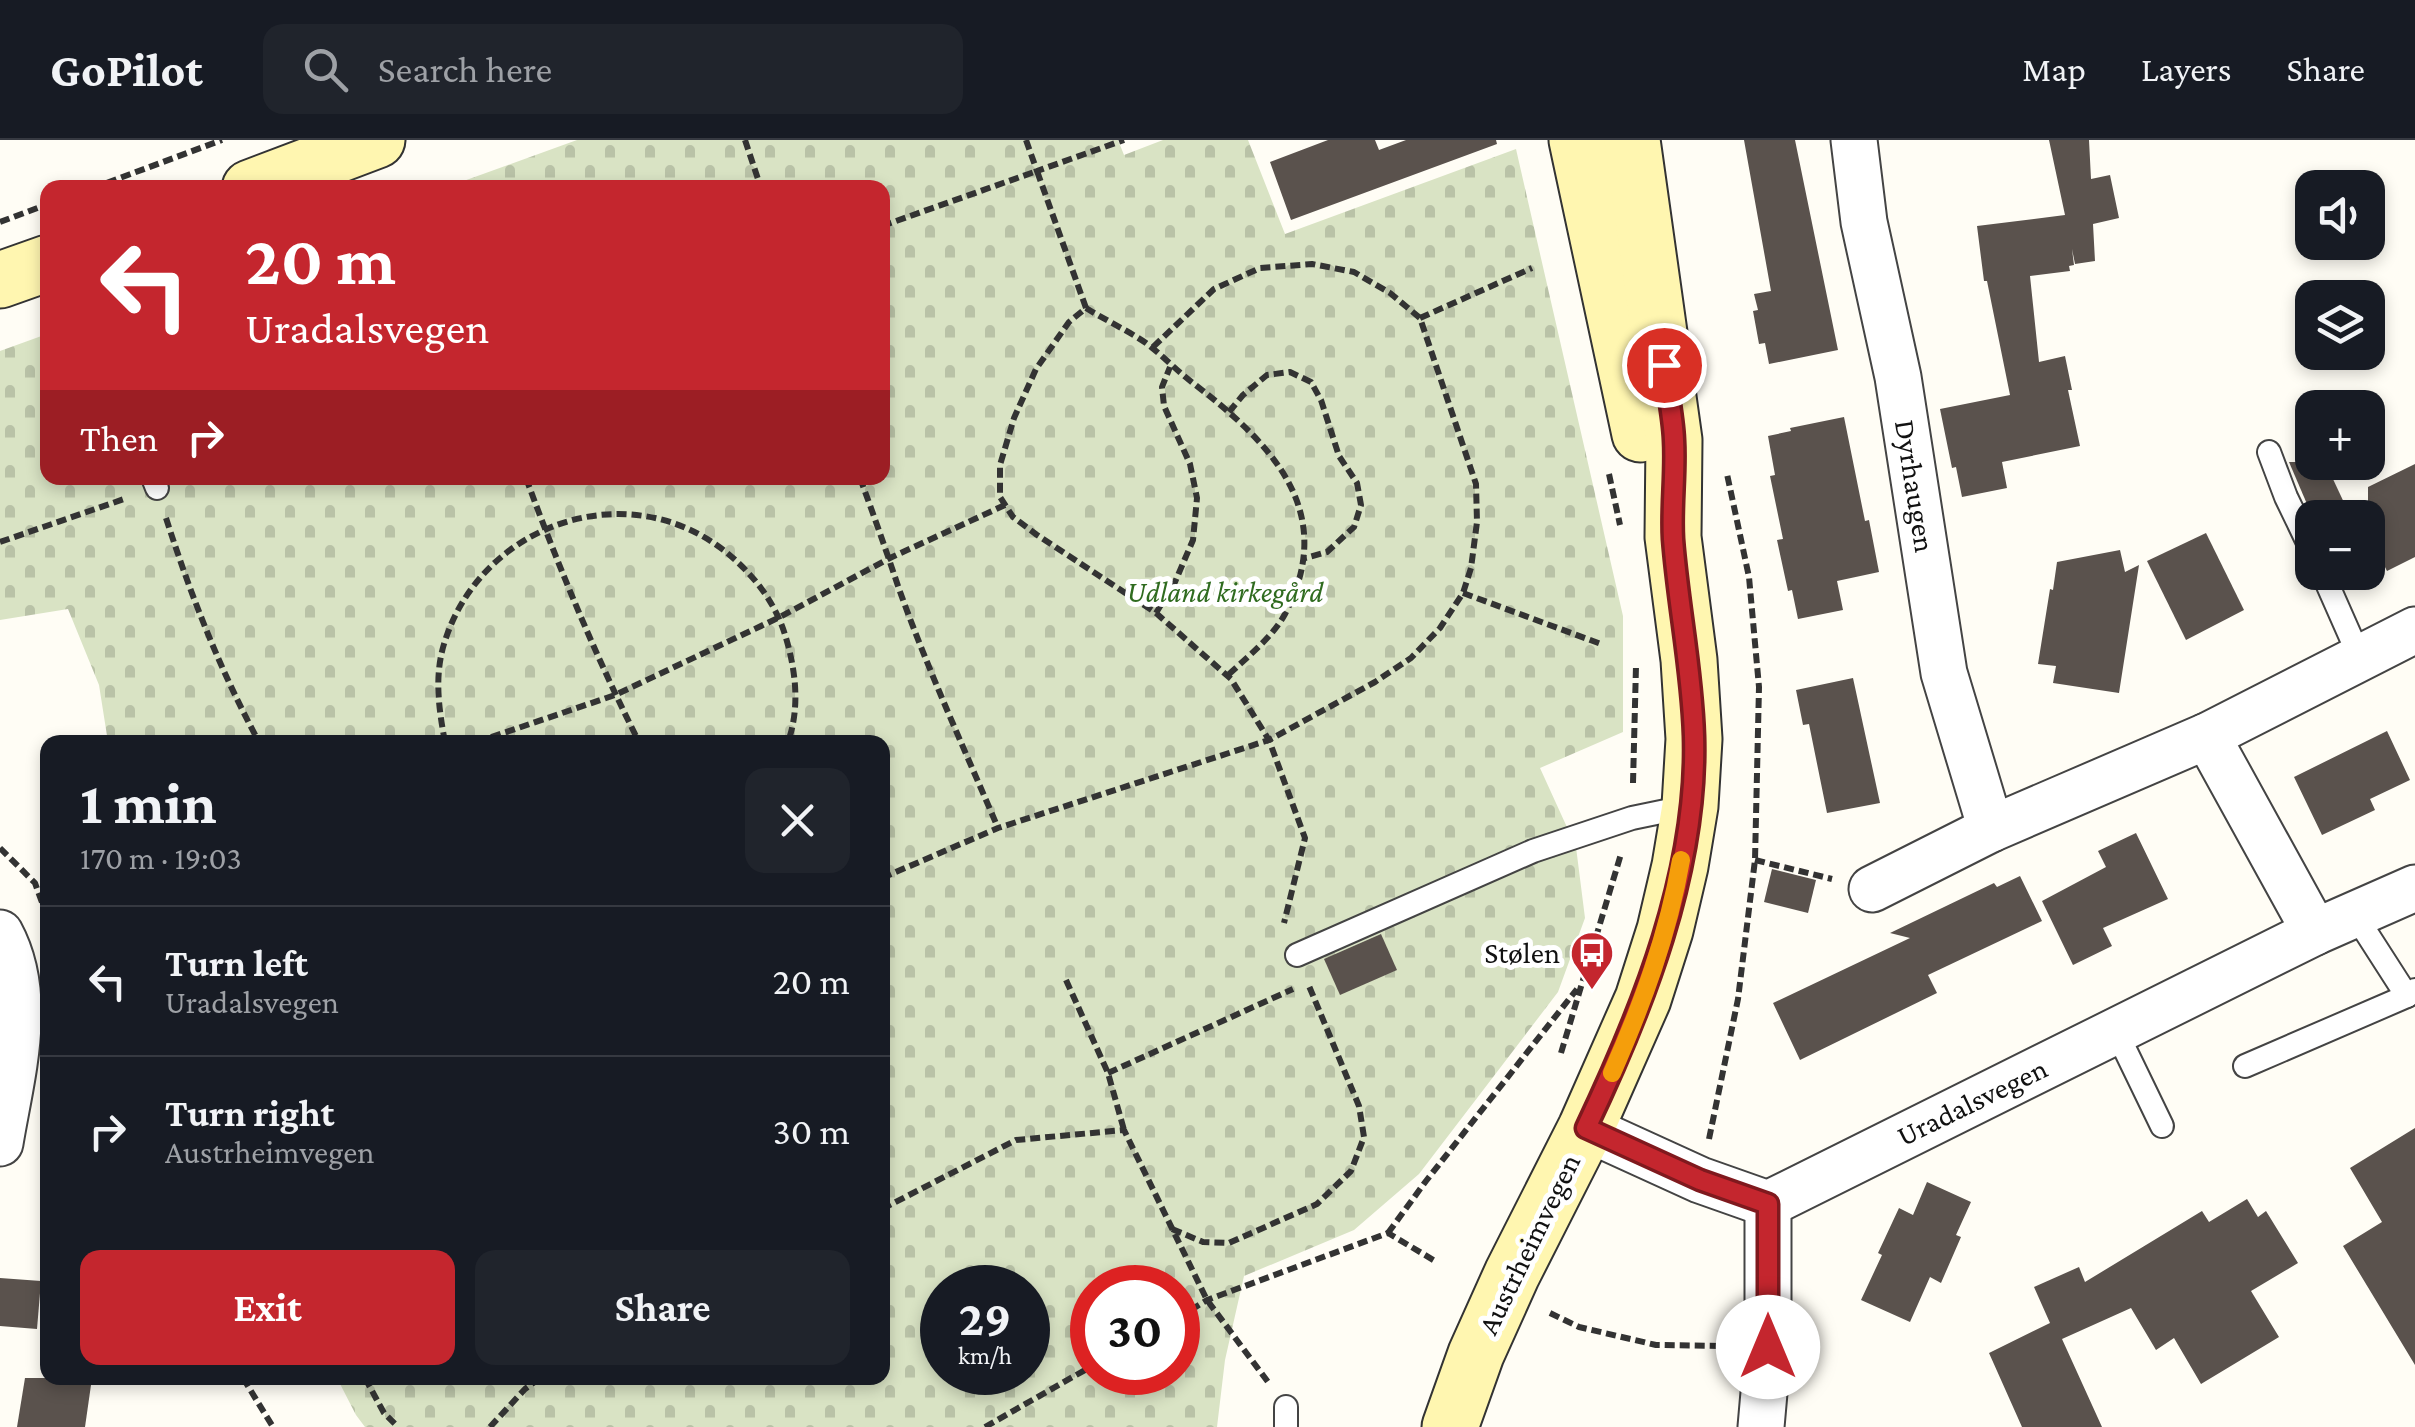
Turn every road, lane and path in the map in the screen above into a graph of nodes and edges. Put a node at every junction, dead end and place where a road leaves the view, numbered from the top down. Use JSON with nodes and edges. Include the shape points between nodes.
{"nodes":[{"id":1,"x":222,"y":140,"type":"edge"},
{"id":2,"x":378,"y":140,"type":"edge"},
{"id":3,"x":744,"y":140,"type":"edge"},
{"id":4,"x":1026,"y":140,"type":"edge"},
{"id":5,"x":1124,"y":140,"type":"edge"},
{"id":6,"x":1577,"y":140,"type":"edge"},
{"id":7,"x":1632,"y":140,"type":"edge"},
{"id":8,"x":1854,"y":140,"type":"edge"},
{"id":9,"x":1036,"y":170,"type":"junction"},
{"id":10,"x":114,"y":180,"type":"edge"},
{"id":11,"x":271,"y":180,"type":"edge"},
{"id":12,"x":758,"y":180,"type":"edge"},
{"id":13,"x":40,"y":207,"type":"edge"},
{"id":14,"x":0,"y":222,"type":"edge"},
{"id":15,"x":890,"y":223,"type":"edge"},
{"id":16,"x":40,"y":266,"type":"edge"},
{"id":17,"x":1532,"y":268,"type":"dead end"},
{"id":18,"x":0,"y":280,"type":"edge"},
{"id":19,"x":1086,"y":308,"type":"junction"},
{"id":20,"x":1420,"y":318,"type":"junction"},
{"id":21,"x":1152,"y":348,"type":"junction"},
{"id":22,"x":1170,"y":366,"type":"junction"},
{"id":23,"x":1229,"y":412,"type":"junction"},
{"id":24,"x":2269,"y":452,"type":"dead end"},
{"id":25,"x":1608,"y":470,"type":"dead end"},
{"id":26,"x":150,"y":485,"type":"edge"},
{"id":27,"x":156,"y":485,"type":"edge"},
{"id":28,"x":529,"y":485,"type":"edge"},
{"id":29,"x":863,"y":485,"type":"edge"},
{"id":30,"x":1005,"y":505,"type":"junction"},
{"id":31,"x":2295,"y":515,"type":"edge"},
{"id":32,"x":544,"y":528,"type":"junction"},
{"id":33,"x":1620,"y":529,"type":"dead end"},
{"id":34,"x":1673,"y":537,"type":"junction"},
{"id":35,"x":0,"y":542,"type":"edge"},
{"id":36,"x":890,"y":558,"type":"junction"},
{"id":37,"x":1302,"y":559,"type":"junction"},
{"id":38,"x":2330,"y":590,"type":"edge"},
{"id":39,"x":1463,"y":593,"type":"junction"},
{"id":40,"x":1156,"y":613,"type":"junction"},
{"id":41,"x":780,"y":616,"type":"junction"},
{"id":42,"x":2415,"y":630,"type":"edge"},
{"id":43,"x":1601,"y":644,"type":"dead end"},
{"id":44,"x":2360,"y":658,"type":"junction"},
{"id":45,"x":1636,"y":664,"type":"dead end"},
{"id":46,"x":1227,"y":676,"type":"junction"},
{"id":47,"x":615,"y":695,"type":"junction"},
{"id":48,"x":255,"y":735,"type":"edge"},
{"id":49,"x":444,"y":735,"type":"edge"},
{"id":50,"x":498,"y":735,"type":"edge"},
{"id":51,"x":635,"y":735,"type":"edge"},
{"id":52,"x":791,"y":735,"type":"edge"},
{"id":53,"x":2206,"y":736,"type":"junction"},
{"id":54,"x":1269,"y":740,"type":"junction"},
{"id":55,"x":1690,"y":806,"type":"junction"},
{"id":56,"x":1632,"y":818,"type":"junction"},
{"id":57,"x":998,"y":828,"type":"junction"},
{"id":58,"x":1991,"y":829,"type":"junction"},
{"id":59,"x":0,"y":848,"type":"edge"},
{"id":60,"x":1755,"y":860,"type":"dead end"},
{"id":61,"x":890,"y":875,"type":"edge"},
{"id":62,"x":2415,"y":888,"type":"edge"},
{"id":63,"x":1872,"y":889,"type":"joint"},
{"id":64,"x":40,"y":897,"type":"edge"},
{"id":65,"x":2335,"y":924,"type":"junction"},
{"id":66,"x":0,"y":934,"type":"edge"},
{"id":67,"x":1296,"y":955,"type":"joint"},
{"id":68,"x":1066,"y":980,"type":"dead end"},
{"id":69,"x":1582,"y":984,"type":"junction"},
{"id":70,"x":2411,"y":993,"type":"edge"},
{"id":71,"x":2116,"y":1031,"type":"junction"},
{"id":72,"x":1559,"y":1058,"type":"dead end"},
{"id":73,"x":2245,"y":1066,"type":"dead end"},
{"id":74,"x":1108,"y":1073,"type":"junction"},
{"id":75,"x":2162,"y":1126,"type":"dead end"},
{"id":76,"x":1586,"y":1128,"type":"junction"},
{"id":77,"x":1124,"y":1130,"type":"junction"},
{"id":78,"x":0,"y":1144,"type":"edge"},
{"id":79,"x":1768,"y":1204,"type":"junction"},
{"id":80,"x":890,"y":1205,"type":"edge"},
{"id":81,"x":1172,"y":1229,"type":"junction"},
{"id":82,"x":1388,"y":1233,"type":"junction"},
{"id":83,"x":1434,"y":1260,"type":"dead end"},
{"id":84,"x":1208,"y":1300,"type":"junction"},
{"id":85,"x":1200,"y":1305,"type":"edge"},
{"id":86,"x":1548,"y":1312,"type":"dead end"},
{"id":87,"x":1768,"y":1347,"type":"junction"},
{"id":88,"x":1070,"y":1379,"type":"edge"},
{"id":89,"x":248,"y":1385,"type":"edge"},
{"id":90,"x":368,"y":1385,"type":"edge"},
{"id":91,"x":531,"y":1385,"type":"edge"},
{"id":92,"x":1286,"y":1417,"type":"edge"},
{"id":93,"x":273,"y":1427,"type":"edge"},
{"id":94,"x":398,"y":1427,"type":"edge"},
{"id":95,"x":490,"y":1427,"type":"edge"},
{"id":96,"x":985,"y":1427,"type":"edge"},
{"id":97,"x":1450,"y":1427,"type":"edge"},
{"id":98,"x":1761,"y":1427,"type":"edge"}],
"edges":[{"from":1,"to":10,"type":"path"},
{"from":2,"to":11,"type":"main road"},
{"from":3,"to":12,"type":"path"},
{"from":4,"to":9,"type":"path"},
{"from":5,"to":9,"type":"path"},
{"from":6,"to":34,"type":"main road","name":"Austrheimvegen","via":[[1643,448]]},
{"from":7,"to":34,"type":"main road","name":"Austrheimvegen","via":[[1674,440]]},
{"from":8,"to":58,"type":"street","name":"Dyrhaugen","via":[[1944,673]]},
{"from":9,"to":15,"type":"path"},
{"from":9,"to":19,"type":"path"},
{"from":13,"to":14,"type":"path"},
{"from":16,"to":18,"type":"main road"},
{"from":17,"to":20,"type":"path"},
{"from":19,"to":21,"type":"path"},
{"from":19,"to":30,"type":"path","via":[[1036,369],[1014,418],[1000,465]]},
{"from":20,"to":21,"type":"path","via":[[1354,272],[1312,264],[1260,268],[1214,289]]},
{"from":20,"to":39,"type":"path","via":[[1476,484],[1477,522]]},
{"from":21,"to":22,"type":"path"},
{"from":22,"to":23,"type":"path"},
{"from":22,"to":40,"type":"path","via":[[1164,406],[1190,464],[1196,498],[1193,540]]},
{"from":23,"to":37,"type":"path","via":[[1288,480],[1301,508]]},
{"from":23,"to":37,"type":"path","via":[[1267,376],[1290,372],[1311,382],[1321,400],[1361,505],[1354,527],[1326,552]]},
{"from":24,"to":31,"type":"lane"},
{"from":25,"to":33,"type":"path"},
{"from":26,"to":35,"type":"path"},
{"from":27,"to":48,"type":"path","via":[[210,643]]},
{"from":28,"to":32,"type":"path"},
{"from":29,"to":36,"type":"path"},
{"from":30,"to":36,"type":"path"},
{"from":30,"to":40,"type":"path","via":[[1037,535]]},
{"from":32,"to":41,"type":"path","via":[[598,514],[654,516],[706,536],[749,570]]},
{"from":32,"to":47,"type":"path"},
{"from":32,"to":49,"type":"path","via":[[499,556],[464,597],[443,646],[437,700]]},
{"from":34,"to":55,"type":"main road","name":"Austrheimvegen","via":[[1694,739]]},
{"from":36,"to":41,"type":"path"},
{"from":36,"to":57,"type":"path"},
{"from":37,"to":46,"type":"path","via":[[1283,618]]},
{"from":38,"to":44,"type":"lane"},
{"from":39,"to":43,"type":"path"},
{"from":39,"to":54,"type":"path","via":[[1411,658]]},
{"from":40,"to":46,"type":"path"},
{"from":41,"to":47,"type":"path"},
{"from":41,"to":52,"type":"path","via":[[795,670]]},
{"from":42,"to":44,"type":"street"},
{"from":44,"to":53,"type":"street"},
{"from":45,"to":56,"type":"path"},
{"from":46,"to":54,"type":"path"},
{"from":47,"to":50,"type":"path"},
{"from":47,"to":51,"type":"path"},
{"from":53,"to":58,"type":"street"},
{"from":53,"to":65,"type":"street"},
{"from":54,"to":57,"type":"path"},
{"from":54,"to":67,"type":"path","via":[[1305,838],[1284,923]]},
{"from":55,"to":56,"type":"lane"},
{"from":55,"to":76,"type":"main road","name":"Austrheimvegen","via":[[1644,999]]},
{"from":56,"to":67,"type":"lane","via":[[1534,851]]},
{"from":56,"to":69,"type":"path"},
{"from":57,"to":61,"type":"path"},
{"from":58,"to":63,"type":"street"},
{"from":59,"to":64,"type":"path"},
{"from":60,"to":63,"type":"path"},
{"from":62,"to":65,"type":"street","name":"Uradalsvegen"},
{"from":65,"to":70,"type":"lane"},
{"from":65,"to":71,"type":"street","name":"Uradalsvegen"},
{"from":66,"to":78,"type":"street","via":[[18,994]]},
{"from":68,"to":74,"type":"path"},
{"from":69,"to":72,"type":"path"},
{"from":69,"to":82,"type":"path"},
{"from":70,"to":73,"type":"lane"},
{"from":71,"to":75,"type":"lane"},
{"from":71,"to":79,"type":"street","name":"Uradalsvegen"},
{"from":74,"to":77,"type":"path"},
{"from":74,"to":81,"type":"path","via":[[1308,982],[1352,1088],[1364,1136],[1351,1171],[1317,1204],[1230,1244]]},
{"from":76,"to":79,"type":"street"},
{"from":76,"to":97,"type":"main road","name":"Austrheimvegen","via":[[1512,1274]]},
{"from":77,"to":80,"type":"path","via":[[1016,1140]]},
{"from":77,"to":81,"type":"path"},
{"from":79,"to":87,"type":"street"},
{"from":81,"to":84,"type":"path"},
{"from":82,"to":83,"type":"path"},
{"from":82,"to":84,"type":"path"},
{"from":84,"to":85,"type":"path"},
{"from":84,"to":92,"type":"path"},
{"from":86,"to":87,"type":"path","via":[[1656,1345]]},
{"from":87,"to":98,"type":"street"},
{"from":88,"to":96,"type":"path"},
{"from":89,"to":93,"type":"path"},
{"from":90,"to":94,"type":"path"},
{"from":91,"to":95,"type":"path"}]}
